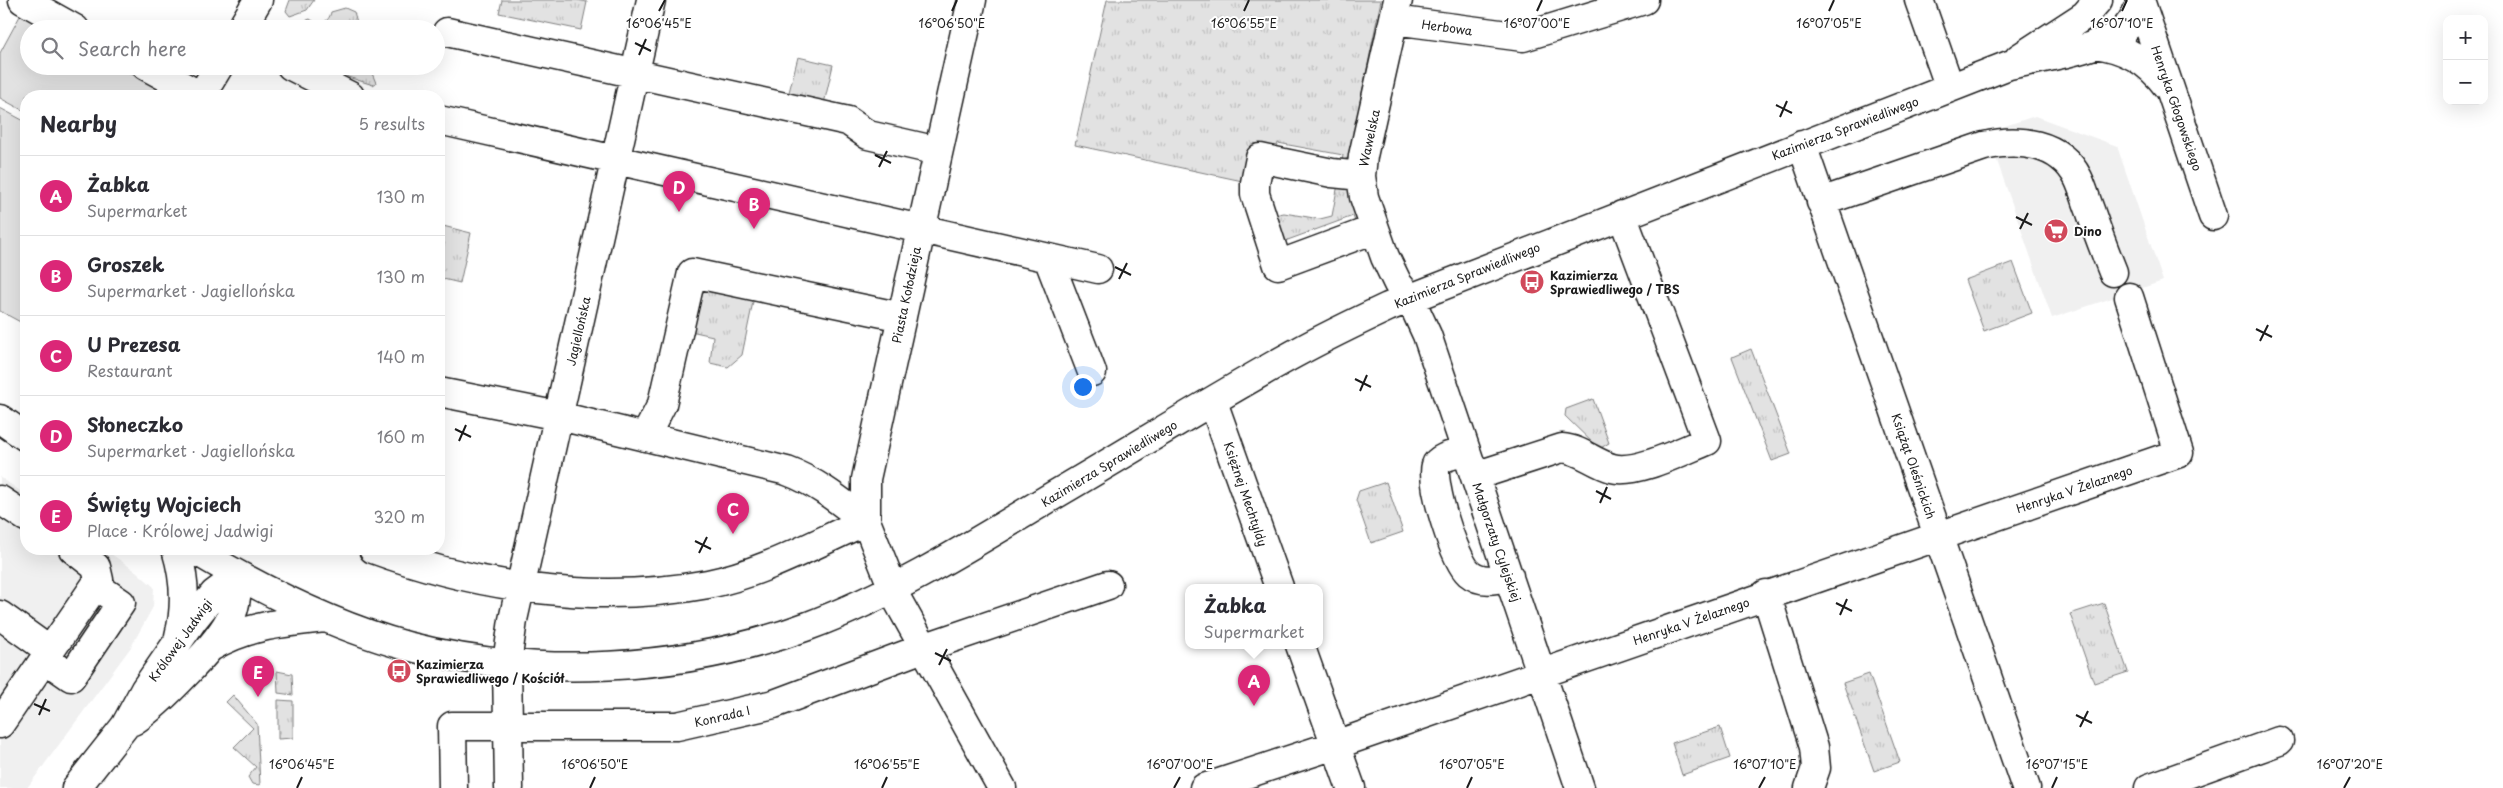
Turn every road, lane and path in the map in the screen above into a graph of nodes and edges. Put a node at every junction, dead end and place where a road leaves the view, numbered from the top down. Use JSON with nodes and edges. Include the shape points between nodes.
{"nodes":[{"id":1,"x":23,"y":0,"type":"edge"},
{"id":2,"x":258,"y":0,"type":"edge"},
{"id":3,"x":651,"y":0,"type":"edge"},
{"id":4,"x":972,"y":0,"type":"edge"},
{"id":5,"x":1644,"y":0,"type":"edge"},
{"id":6,"x":1919,"y":0,"type":"edge"},
{"id":7,"x":2144,"y":1,"type":"edge"},
{"id":8,"x":2092,"y":8,"type":"edge"},
{"id":9,"x":1396,"y":10,"type":"edge"},
{"id":10,"x":59,"y":20,"type":"edge"},
{"id":11,"x":246,"y":20,"type":"edge"},
{"id":12,"x":447,"y":32,"type":"dead end"},
{"id":13,"x":2095,"y":44,"type":"junction"},
{"id":14,"x":2009,"y":65,"type":"junction"},
{"id":15,"x":635,"y":74,"type":"junction"},
{"id":16,"x":162,"y":75,"type":"edge"},
{"id":17,"x":214,"y":75,"type":"edge"},
{"id":18,"x":309,"y":75,"type":"edge"},
{"id":19,"x":1950,"y":88,"type":"junction"},
{"id":20,"x":190,"y":90,"type":"edge"},
{"id":21,"x":205,"y":90,"type":"edge"},
{"id":22,"x":338,"y":90,"type":"edge"},
{"id":23,"x":2172,"y":92,"type":"junction"},
{"id":24,"x":445,"y":121,"type":"edge"},
{"id":25,"x":1802,"y":145,"type":"junction"},
{"id":26,"x":938,"y":152,"type":"junction"},
{"id":27,"x":616,"y":161,"type":"junction"},
{"id":28,"x":1361,"y":176,"type":"junction"},
{"id":29,"x":1821,"y":202,"type":"junction"},
{"id":30,"x":1622,"y":215,"type":"junction"},
{"id":31,"x":2214,"y":216,"type":"dead end"},
{"id":32,"x":1375,"y":229,"type":"junction"},
{"id":33,"x":920,"y":230,"type":"junction"},
{"id":34,"x":1048,"y":258,"type":"junction"},
{"id":35,"x":1098,"y":269,"type":"dead end"},
{"id":36,"x":2112,"y":272,"type":"dead end"},
{"id":37,"x":2128,"y":297,"type":"dead end"},
{"id":38,"x":1410,"y":298,"type":"junction"},
{"id":39,"x":902,"y":317,"type":"junction"},
{"id":40,"x":1092,"y":372,"type":"dead end"},
{"id":41,"x":445,"y":393,"type":"edge"},
{"id":42,"x":1213,"y":402,"type":"junction"},
{"id":43,"x":559,"y":416,"type":"junction"},
{"id":44,"x":645,"y":437,"type":"junction"},
{"id":45,"x":1466,"y":451,"type":"junction"},
{"id":46,"x":1475,"y":476,"type":"junction"},
{"id":47,"x":0,"y":500,"type":"edge"},
{"id":48,"x":20,"y":513,"type":"edge"},
{"id":49,"x":866,"y":521,"type":"junction"},
{"id":50,"x":1938,"y":536,"type":"junction"},
{"id":51,"x":81,"y":555,"type":"edge"},
{"id":52,"x":177,"y":555,"type":"edge"},
{"id":53,"x":203,"y":555,"type":"edge"},
{"id":54,"x":392,"y":555,"type":"edge"},
{"id":55,"x":238,"y":576,"type":"junction"},
{"id":56,"x":1509,"y":576,"type":"junction"},
{"id":57,"x":1278,"y":584,"type":"edge"},
{"id":58,"x":1108,"y":585,"type":"dead end"},
{"id":59,"x":521,"y":587,"type":"junction"},
{"id":60,"x":892,"y":588,"type":"junction"},
{"id":61,"x":1766,"y":594,"type":"junction"},
{"id":62,"x":0,"y":615,"type":"edge"},
{"id":63,"x":327,"y":618,"type":"junction"},
{"id":64,"x":177,"y":642,"type":"junction"},
{"id":65,"x":926,"y":647,"type":"junction"},
{"id":66,"x":208,"y":649,"type":"junction"},
{"id":67,"x":1301,"y":649,"type":"edge"},
{"id":68,"x":48,"y":655,"type":"junction"},
{"id":69,"x":507,"y":663,"type":"junction"},
{"id":70,"x":1540,"y":674,"type":"junction"},
{"id":71,"x":0,"y":724,"type":"edge"},
{"id":72,"x":508,"y":724,"type":"junction"},
{"id":73,"x":125,"y":726,"type":"junction"},
{"id":74,"x":2279,"y":741,"type":"dead end"},
{"id":75,"x":1335,"y":745,"type":"junction"},
{"id":76,"x":76,"y":788,"type":"edge"},
{"id":77,"x":453,"y":788,"type":"edge"},
{"id":78,"x":509,"y":788,"type":"edge"},
{"id":79,"x":1002,"y":788,"type":"edge"},
{"id":80,"x":1204,"y":788,"type":"edge"},
{"id":81,"x":1351,"y":788,"type":"edge"},
{"id":82,"x":1580,"y":788,"type":"edge"},
{"id":83,"x":1809,"y":788,"type":"edge"},
{"id":84,"x":2026,"y":788,"type":"edge"},
{"id":85,"x":2149,"y":788,"type":"edge"}],
"edges":[{"from":1,"to":10,"type":"street"},
{"from":2,"to":11,"type":"street"},
{"from":3,"to":15,"type":"street","name":"Jagiellońska"},
{"from":4,"to":26,"type":"street","name":"Piasta Kołodzieja"},
{"from":5,"to":9,"type":"street","name":"Herbowa","via":[[1523,37]]},
{"from":6,"to":19,"type":"street"},
{"from":7,"to":8,"type":"street","name":"Kazimierza Sprawiedliwego"},
{"from":7,"to":13,"type":"street","name":"Kazimierza Sprawiedliwego","via":[[2127,28],[2113,38]]},
{"from":7,"to":23,"type":"street","name":"Henryka Głogowskiego"},
{"from":8,"to":14,"type":"street","name":"Kazimierza Sprawiedliwego"},
{"from":9,"to":28,"type":"street","name":"Wawelska"},
{"from":12,"to":15,"type":"street"},
{"from":13,"to":14,"type":"street","name":"Kazimierza Sprawiedliwego"},
{"from":13,"to":23,"type":"street","via":[[2119,48],[2142,60]]},
{"from":14,"to":19,"type":"street","name":"Kazimierza Sprawiedliwego"},
{"from":15,"to":26,"type":"street","via":[[848,121],[868,135]]},
{"from":15,"to":27,"type":"street","name":"Jagiellońska"},
{"from":16,"to":20,"type":"street"},
{"from":17,"to":21,"type":"street"},
{"from":18,"to":22,"type":"street"},
{"from":19,"to":25,"type":"street","name":"Kazimierza Sprawiedliwego"},
{"from":23,"to":31,"type":"street","name":"Henryka Głogowskiego"},
{"from":24,"to":27,"type":"street"},
{"from":25,"to":29,"type":"street","name":"Książąt Oleśnickich"},
{"from":25,"to":30,"type":"street","name":"Kazimierza Sprawiedliwego"},
{"from":26,"to":33,"type":"street","name":"Piasta Kołodzieja"},
{"from":27,"to":33,"type":"street"},
{"from":27,"to":43,"type":"street","name":"Jagiellońska"},
{"from":28,"to":32,"type":"street","name":"Wawelska"},
{"from":28,"to":32,"type":"street","via":[[1260,158],[1254,183],[1278,265]]},
{"from":29,"to":36,"type":"street","via":[[1984,146],[2002,142],[2035,144],[2068,163],[2077,177]]},
{"from":29,"to":50,"type":"street","name":"Książąt Oleśnickich"},
{"from":30,"to":38,"type":"street","name":"Kazimierza Sprawiedliwego"},
{"from":30,"to":46,"type":"street","via":[[1708,441],[1639,466],[1620,469],[1570,448],[1562,448]]},
{"from":32,"to":38,"type":"street","name":"Wawelska","via":[[1391,271]]},
{"from":33,"to":34,"type":"street"},
{"from":33,"to":39,"type":"street","name":"Piasta Kołodzieja"},
{"from":34,"to":35,"type":"street"},
{"from":34,"to":40,"type":"street"},
{"from":37,"to":50,"type":"street","name":"Henryka V Żelaznego","via":[[2179,453]]},
{"from":38,"to":42,"type":"street","name":"Kazimierza Sprawiedliwego","via":[[1294,354]]},
{"from":38,"to":45,"type":"street","name":"Małgorzaty Cylejskiej","via":[[1427,335]]},
{"from":39,"to":44,"type":"street","via":[[692,273],[662,404]]},
{"from":39,"to":49,"type":"street","name":"Piasta Kołodzieja","via":[[866,479]]},
{"from":41,"to":43,"type":"street"},
{"from":42,"to":57,"type":"street","name":"Księżnej Mechtyldy"},
{"from":42,"to":60,"type":"street","name":"Kazimierza Sprawiedliwego"},
{"from":43,"to":44,"type":"street"},
{"from":43,"to":59,"type":"street","name":"Jagiellońska"},
{"from":44,"to":49,"type":"street","via":[[804,477]]},
{"from":45,"to":46,"type":"street","name":"Małgorzaty Cylejskiej"},
{"from":45,"to":56,"type":"street","via":[[1440,460],[1436,465],[1435,476],[1449,535],[1460,564],[1470,574],[1482,580]]},
{"from":46,"to":56,"type":"street","name":"Małgorzaty Cylejskiej"},
{"from":47,"to":48,"type":"street"},
{"from":49,"to":59,"type":"street","via":[[745,573],[709,584],[643,592]]},
{"from":49,"to":60,"type":"street","name":"Piasta Kołodzieja"},
{"from":50,"to":61,"type":"street","name":"Henryka V Żelaznego"},
{"from":50,"to":84,"type":"street","name":"Książąt Oleśnickich"},
{"from":51,"to":68,"type":"street","via":[[96,567],[99,574],[96,586],[121,603],[71,677]]},
{"from":52,"to":64,"type":"street","via":[[184,589],[182,624]]},
{"from":53,"to":55,"type":"street","name":"Kazimierza Sprawiedliwego"},
{"from":54,"to":59,"type":"street","via":[[434,569]]},
{"from":55,"to":63,"type":"street","name":"Kazimierza Sprawiedliwego"},
{"from":55,"to":64,"type":"street","name":"Królowej Jadwigi","via":[[214,594]]},
{"from":55,"to":66,"type":"street","name":"Królowej Jadwigi","via":[[232,616]]},
{"from":56,"to":70,"type":"street","name":"Małgorzaty Cylejskiej"},
{"from":58,"to":65,"type":"street","name":"Konrada I"},
{"from":59,"to":69,"type":"street","name":"Jagiellońska"},
{"from":60,"to":65,"type":"street"},
{"from":60,"to":69,"type":"street","name":"Kazimierza Sprawiedliwego","via":[[809,626],[737,648],[681,659],[620,665]]},
{"from":61,"to":70,"type":"street","name":"Henryka V Żelaznego"},
{"from":61,"to":83,"type":"street","via":[[1814,747],[1816,768]]},
{"from":62,"to":68,"type":"street"},
{"from":63,"to":66,"type":"street","via":[[252,629]]},
{"from":63,"to":69,"type":"street","name":"Kazimierza Sprawiedliwego","via":[[404,645]]},
{"from":64,"to":73,"type":"street","name":"Królowej Jadwigi","via":[[144,689]]},
{"from":65,"to":72,"type":"street","name":"Konrada I","via":[[774,704],[677,726]]},
{"from":65,"to":79,"type":"street"},
{"from":66,"to":73,"type":"street","name":"Królowej Jadwigi","via":[[152,707]]},
{"from":67,"to":75,"type":"street"},
{"from":68,"to":71,"type":"street"},
{"from":69,"to":72,"type":"street"},
{"from":70,"to":75,"type":"street","name":"Henryka V Żelaznego"},
{"from":70,"to":82,"type":"street","name":"Małgorzaty Cylejskiej"},
{"from":72,"to":77,"type":"street","name":"Konrada I","via":[[452,726]]},
{"from":72,"to":78,"type":"street"},
{"from":73,"to":76,"type":"street","name":"Królowej Jadwigi"},
{"from":74,"to":85,"type":"street"},
{"from":75,"to":80,"type":"street","name":"Henryka V Żelaznego"},
{"from":75,"to":81,"type":"street"}]}
